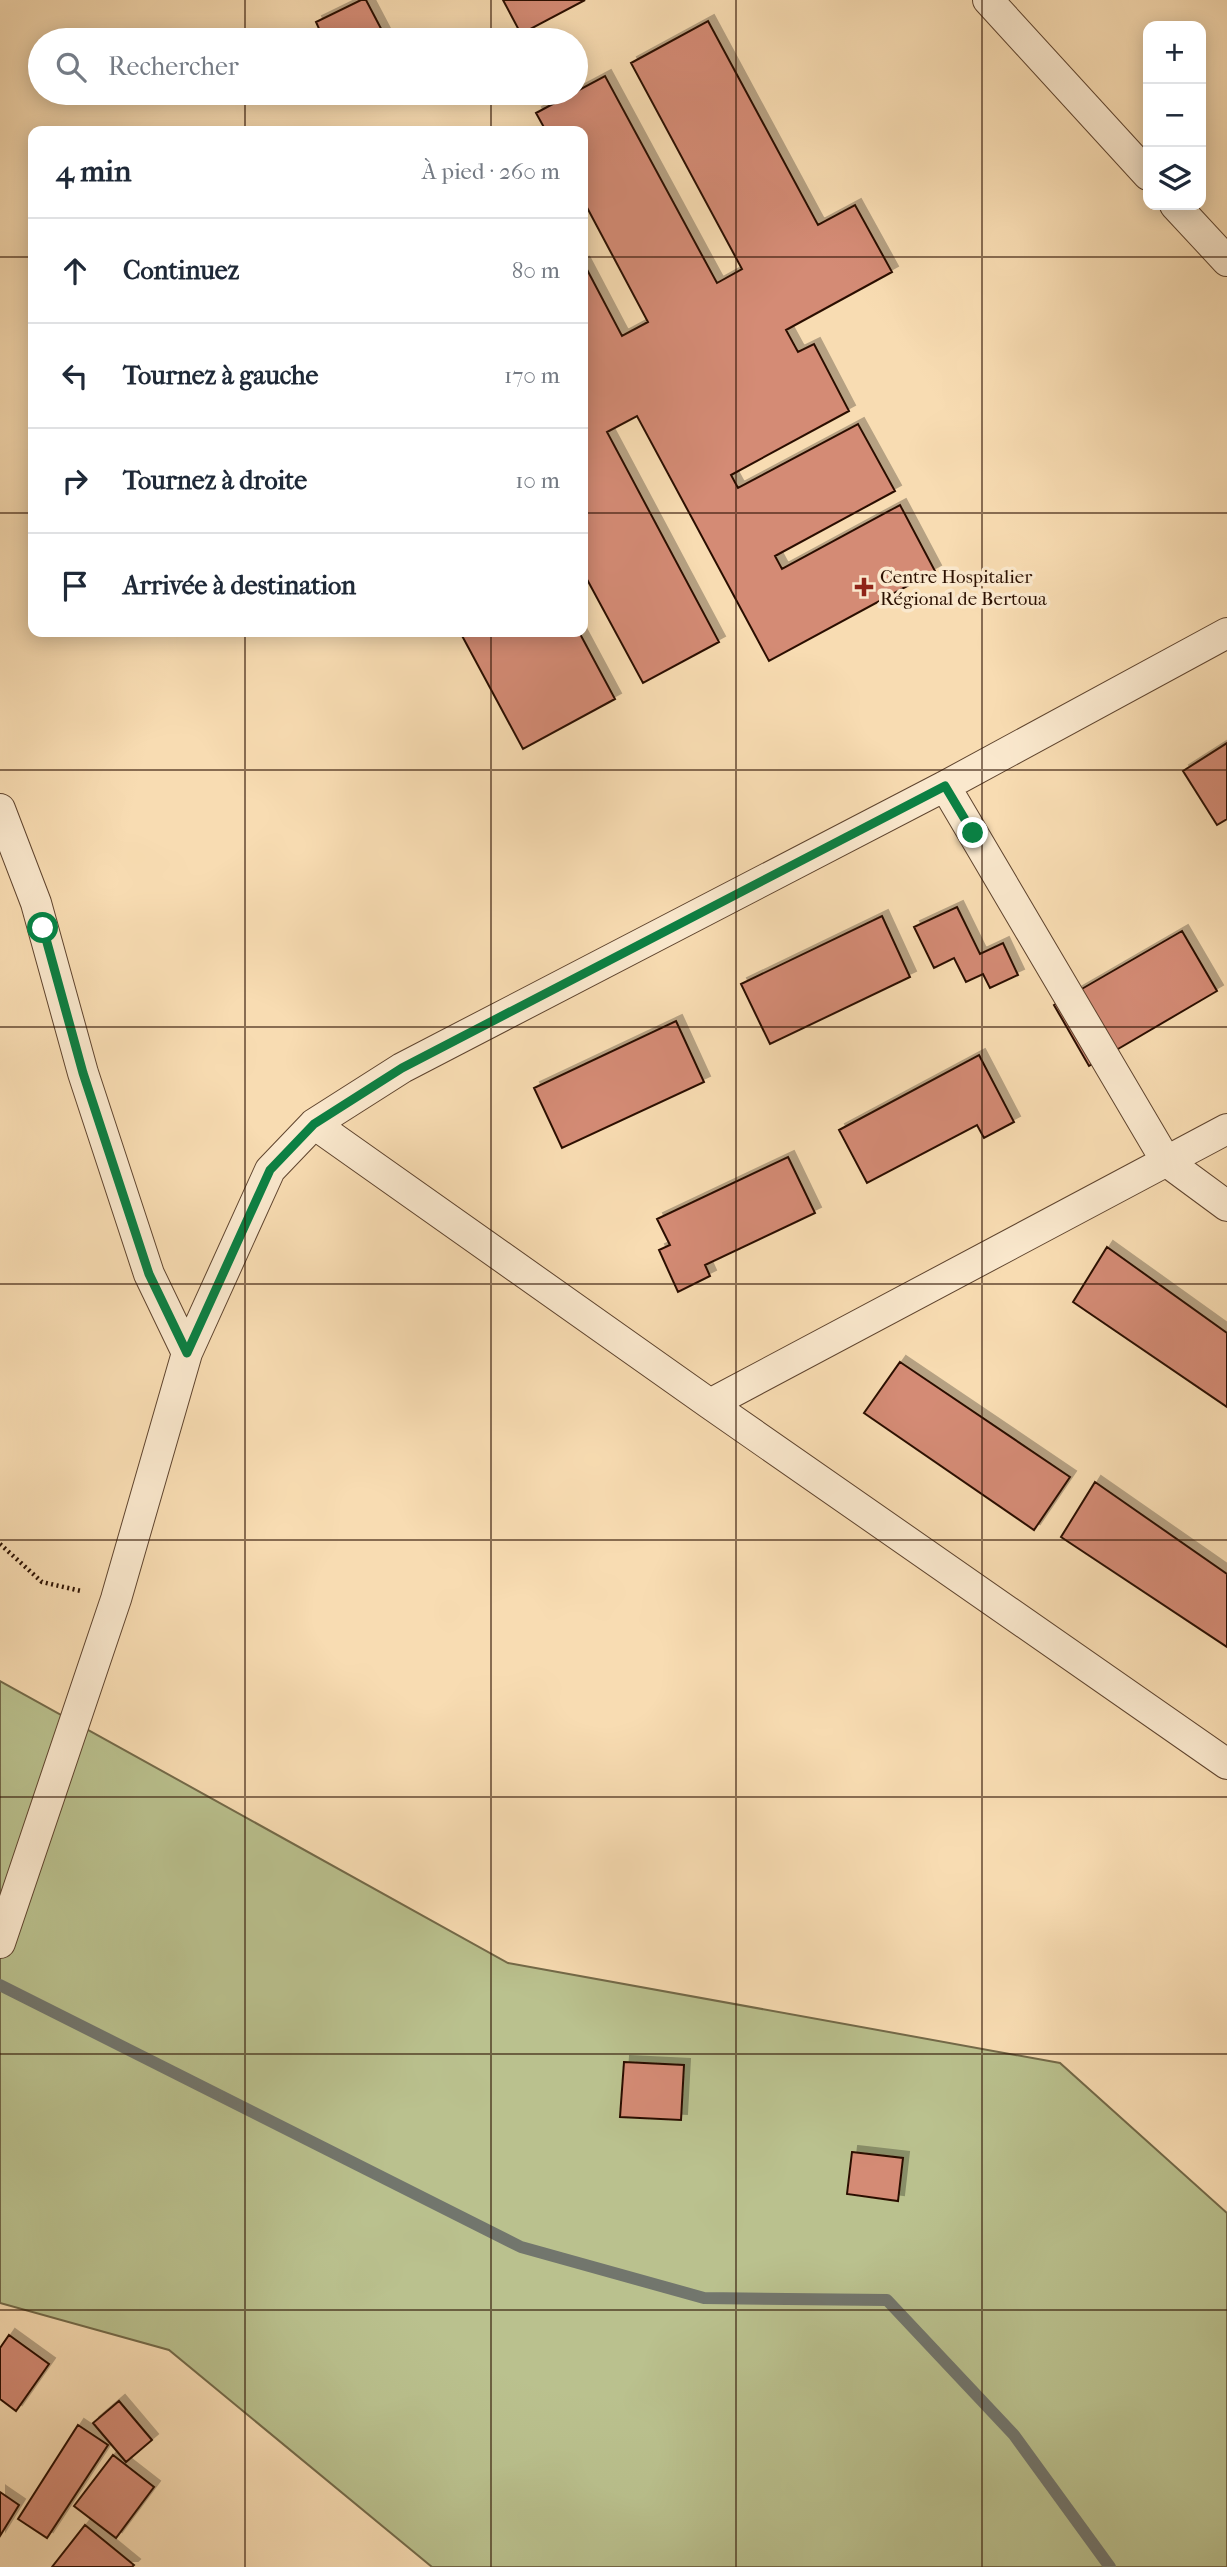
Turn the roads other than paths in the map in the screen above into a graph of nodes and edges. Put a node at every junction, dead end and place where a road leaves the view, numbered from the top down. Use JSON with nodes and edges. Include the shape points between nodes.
{"nodes":[{"id":1,"x":988,"y":0,"type":"edge"},
{"id":2,"x":1143,"y":170,"type":"edge"},
{"id":3,"x":1180,"y":210,"type":"edge"},
{"id":4,"x":1227,"y":261,"type":"edge"},
{"id":5,"x":1227,"y":633,"type":"edge"},
{"id":6,"x":945,"y":786,"type":"junction"},
{"id":7,"x":0,"y":809,"type":"edge"},
{"id":8,"x":314,"y":1124,"type":"junction"},
{"id":9,"x":1227,"y":1129,"type":"edge"},
{"id":10,"x":1166,"y":1161,"type":"junction"},
{"id":11,"x":1227,"y":1206,"type":"edge"},
{"id":12,"x":187,"y":1353,"type":"junction"},
{"id":13,"x":710,"y":1404,"type":"junction"},
{"id":14,"x":1227,"y":1764,"type":"edge"},
{"id":15,"x":0,"y":1943,"type":"edge"}],
"edges":[{"from":1,"to":2,"type":"street"},
{"from":3,"to":4,"type":"street"},
{"from":5,"to":6,"type":"street"},
{"from":6,"to":8,"type":"street","via":[[402,1068]]},
{"from":6,"to":10,"type":"street"},
{"from":7,"to":12,"type":"street","via":[[36,903],[83,1073],[149,1274]]},
{"from":8,"to":12,"type":"street","via":[[270,1170]]},
{"from":8,"to":13,"type":"street"},
{"from":9,"to":10,"type":"street"},
{"from":10,"to":11,"type":"street"},
{"from":10,"to":13,"type":"street"},
{"from":12,"to":15,"type":"street","via":[[116,1599]]},
{"from":13,"to":14,"type":"street"}]}
